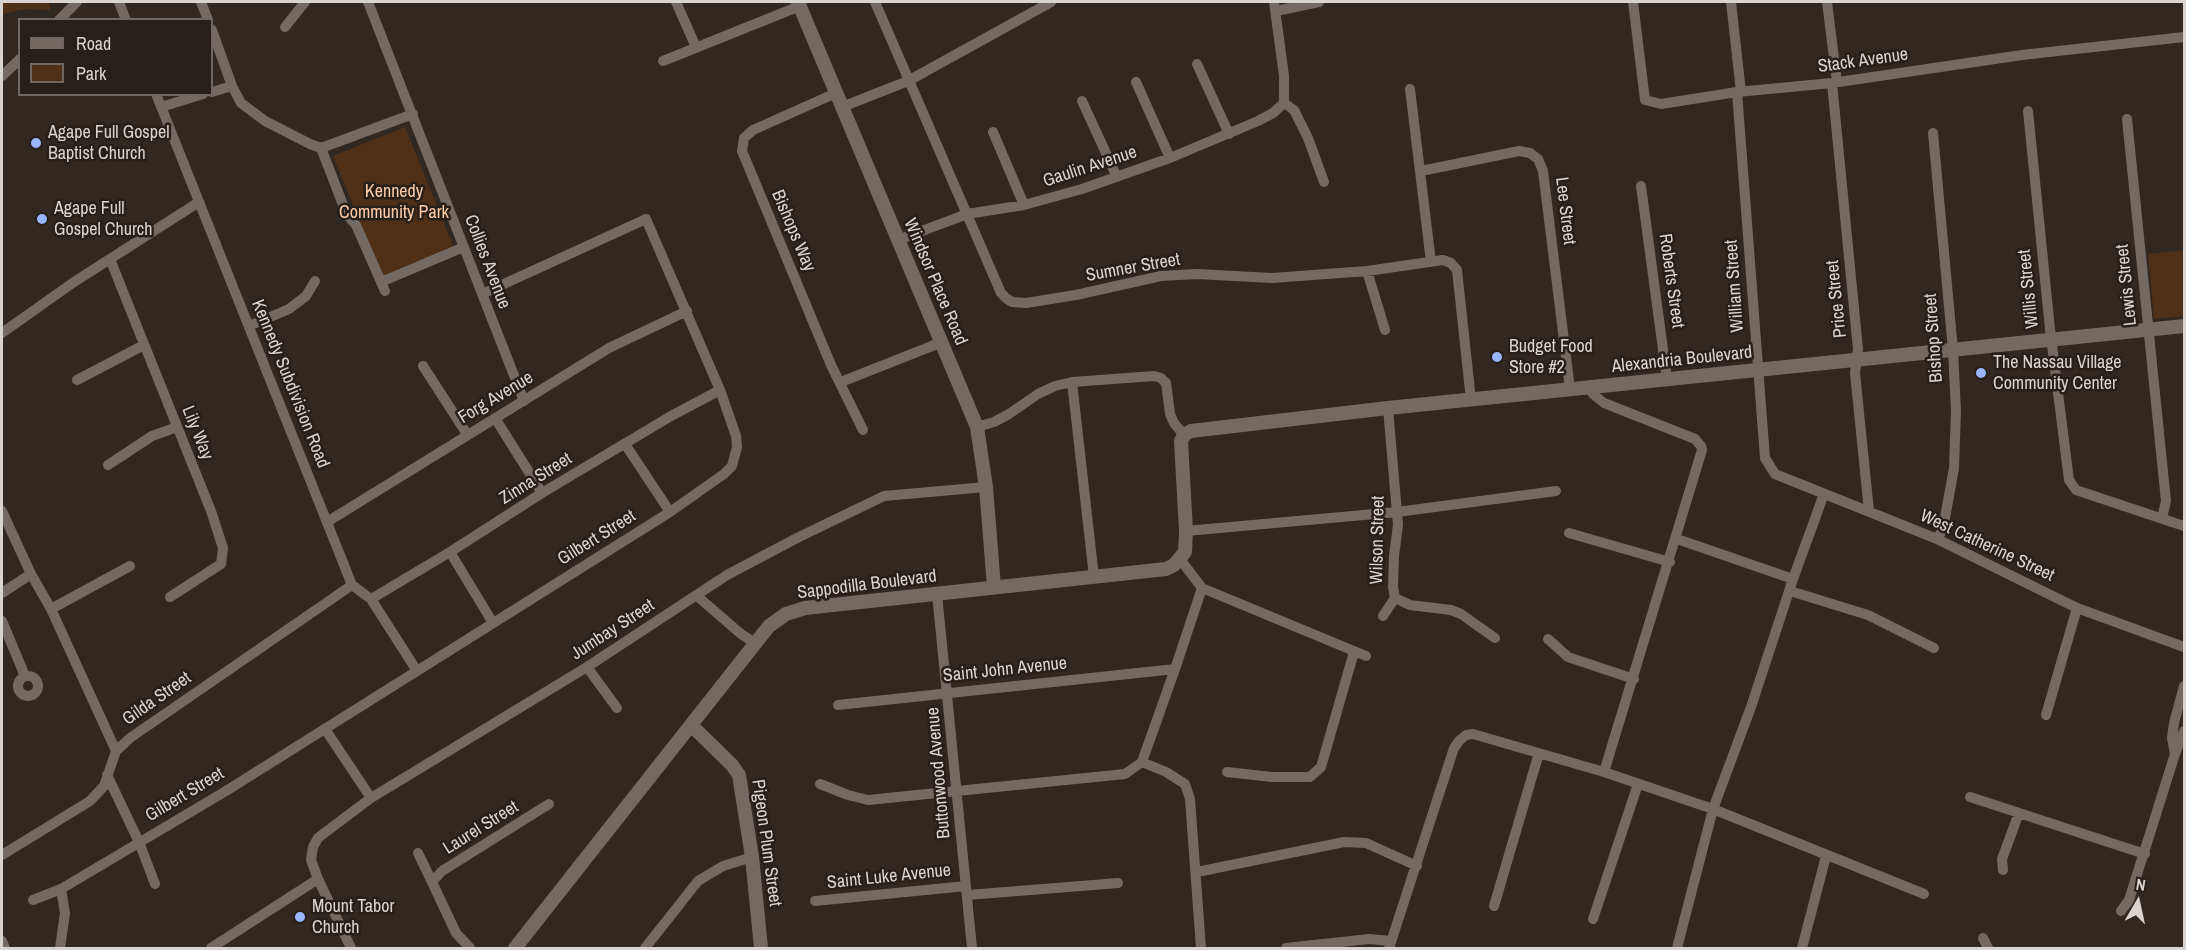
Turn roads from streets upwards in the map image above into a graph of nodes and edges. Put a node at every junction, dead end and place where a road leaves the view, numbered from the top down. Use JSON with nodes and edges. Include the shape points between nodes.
{"nodes":[{"id":1,"x":77,"y":2,"type":"edge"},
{"id":2,"x":118,"y":2,"type":"edge"},
{"id":3,"x":201,"y":2,"type":"edge"},
{"id":4,"x":305,"y":2,"type":"edge"},
{"id":5,"x":368,"y":2,"type":"edge"},
{"id":6,"x":676,"y":2,"type":"edge"},
{"id":7,"x":874,"y":2,"type":"edge"},
{"id":8,"x":1051,"y":2,"type":"edge"},
{"id":9,"x":1319,"y":2,"type":"edge"},
{"id":10,"x":1633,"y":2,"type":"edge"},
{"id":11,"x":1731,"y":2,"type":"edge"},
{"id":12,"x":1827,"y":2,"type":"edge"},
{"id":13,"x":799,"y":4,"type":"edge"},
{"id":14,"x":1275,"y":6,"type":"edge"},
{"id":15,"x":61,"y":18,"type":"edge"},
{"id":16,"x":125,"y":18,"type":"edge"},
{"id":17,"x":207,"y":18,"type":"edge"},
{"id":18,"x":285,"y":27,"type":"dead end"},
{"id":19,"x":213,"y":33,"type":"edge"},
{"id":20,"x":2184,"y":37,"type":"edge"},
{"id":21,"x":696,"y":47,"type":"junction"},
{"id":22,"x":18,"y":61,"type":"edge"},
{"id":23,"x":663,"y":61,"type":"dead end"},
{"id":24,"x":1197,"y":64,"type":"dead end"},
{"id":25,"x":2,"y":76,"type":"edge"},
{"id":26,"x":908,"y":81,"type":"junction"},
{"id":27,"x":1136,"y":82,"type":"dead end"},
{"id":28,"x":1834,"y":82,"type":"junction"},
{"id":29,"x":232,"y":86,"type":"junction"},
{"id":30,"x":1410,"y":89,"type":"dead end"},
{"id":31,"x":213,"y":92,"type":"edge"},
{"id":32,"x":1739,"y":92,"type":"junction"},
{"id":33,"x":836,"y":93,"type":"junction"},
{"id":34,"x":157,"y":96,"type":"edge"},
{"id":35,"x":197,"y":96,"type":"edge"},
{"id":36,"x":1082,"y":101,"type":"dead end"},
{"id":37,"x":1284,"y":103,"type":"junction"},
{"id":38,"x":161,"y":107,"type":"junction"},
{"id":39,"x":842,"y":107,"type":"junction"},
{"id":40,"x":2028,"y":111,"type":"dead end"},
{"id":41,"x":412,"y":114,"type":"junction"},
{"id":42,"x":2127,"y":119,"type":"dead end"},
{"id":43,"x":993,"y":132,"type":"dead end"},
{"id":44,"x":1933,"y":133,"type":"dead end"},
{"id":45,"x":1229,"y":134,"type":"junction"},
{"id":46,"x":321,"y":148,"type":"junction"},
{"id":47,"x":1170,"y":158,"type":"junction"},
{"id":48,"x":1421,"y":171,"type":"junction"},
{"id":49,"x":1117,"y":177,"type":"junction"},
{"id":50,"x":1324,"y":182,"type":"dead end"},
{"id":51,"x":1641,"y":186,"type":"dead end"},
{"id":52,"x":199,"y":202,"type":"junction"},
{"id":53,"x":1024,"y":205,"type":"junction"},
{"id":54,"x":967,"y":214,"type":"junction"},
{"id":55,"x":898,"y":240,"type":"junction"},
{"id":56,"x":464,"y":247,"type":"junction"},
{"id":57,"x":110,"y":259,"type":"junction"},
{"id":58,"x":1431,"y":262,"type":"junction"},
{"id":59,"x":1367,"y":271,"type":"junction"},
{"id":60,"x":315,"y":281,"type":"dead end"},
{"id":61,"x":482,"y":294,"type":"junction"},
{"id":62,"x":687,"y":311,"type":"junction"},
{"id":63,"x":249,"y":326,"type":"junction"},
{"id":64,"x":2184,"y":326,"type":"edge"},
{"id":65,"x":1385,"y":330,"type":"dead end"},
{"id":66,"x":2148,"y":330,"type":"junction"},
{"id":67,"x":2,"y":333,"type":"edge"},
{"id":68,"x":2051,"y":340,"type":"junction"},
{"id":69,"x":942,"y":342,"type":"junction"},
{"id":70,"x":144,"y":345,"type":"junction"},
{"id":71,"x":1953,"y":350,"type":"junction"},
{"id":72,"x":1856,"y":360,"type":"junction"},
{"id":73,"x":423,"y":366,"type":"dead end"},
{"id":74,"x":1758,"y":370,"type":"junction"},
{"id":75,"x":77,"y":380,"type":"dead end"},
{"id":76,"x":1667,"y":380,"type":"junction"},
{"id":77,"x":841,"y":382,"type":"junction"},
{"id":78,"x":1072,"y":382,"type":"junction"},
{"id":79,"x":1589,"y":388,"type":"junction"},
{"id":80,"x":720,"y":390,"type":"junction"},
{"id":81,"x":1570,"y":390,"type":"junction"},
{"id":82,"x":1471,"y":400,"type":"junction"},
{"id":83,"x":524,"y":401,"type":"junction"},
{"id":84,"x":1388,"y":408,"type":"junction"},
{"id":85,"x":495,"y":418,"type":"junction"},
{"id":86,"x":177,"y":427,"type":"junction"},
{"id":87,"x":977,"y":427,"type":"junction"},
{"id":88,"x":863,"y":430,"type":"dead end"},
{"id":89,"x":466,"y":434,"type":"junction"},
{"id":90,"x":1184,"y":435,"type":"junction"},
{"id":91,"x":625,"y":444,"type":"junction"},
{"id":92,"x":108,"y":465,"type":"dead end"},
{"id":93,"x":1775,"y":474,"type":"joint"},
{"id":94,"x":986,"y":487,"type":"junction"},
{"id":95,"x":1556,"y":491,"type":"dead end"},
{"id":96,"x":542,"y":493,"type":"junction"},
{"id":97,"x":1824,"y":494,"type":"junction"},
{"id":98,"x":2,"y":511,"type":"edge"},
{"id":99,"x":1869,"y":511,"type":"junction"},
{"id":100,"x":670,"y":512,"type":"junction"},
{"id":101,"x":1397,"y":512,"type":"junction"},
{"id":102,"x":2162,"y":518,"type":"junction"},
{"id":103,"x":327,"y":522,"type":"junction"},
{"id":104,"x":2184,"y":526,"type":"edge"},
{"id":105,"x":1186,"y":531,"type":"junction"},
{"id":106,"x":1569,"y":533,"type":"dead end"},
{"id":107,"x":1677,"y":539,"type":"junction"},
{"id":108,"x":1937,"y":539,"type":"junction"},
{"id":109,"x":450,"y":552,"type":"junction"},
{"id":110,"x":1180,"y":559,"type":"junction"},
{"id":111,"x":1670,"y":562,"type":"junction"},
{"id":112,"x":130,"y":566,"type":"dead end"},
{"id":113,"x":30,"y":574,"type":"junction"},
{"id":114,"x":1094,"y":577,"type":"junction"},
{"id":115,"x":1793,"y":579,"type":"junction"},
{"id":116,"x":352,"y":585,"type":"junction"},
{"id":117,"x":994,"y":587,"type":"junction"},
{"id":118,"x":1202,"y":588,"type":"junction"},
{"id":119,"x":1790,"y":591,"type":"junction"},
{"id":120,"x":2,"y":593,"type":"edge"},
{"id":121,"x":937,"y":594,"type":"junction"},
{"id":122,"x":697,"y":596,"type":"junction"},
{"id":123,"x":170,"y":597,"type":"dead end"},
{"id":124,"x":1395,"y":598,"type":"junction"},
{"id":125,"x":371,"y":599,"type":"junction"},
{"id":126,"x":2077,"y":608,"type":"junction"},
{"id":127,"x":51,"y":609,"type":"junction"},
{"id":128,"x":1383,"y":616,"type":"dead end"},
{"id":129,"x":2,"y":621,"type":"edge"},
{"id":130,"x":493,"y":623,"type":"junction"},
{"id":131,"x":1495,"y":638,"type":"dead end"},
{"id":132,"x":1548,"y":639,"type":"dead end"},
{"id":133,"x":755,"y":643,"type":"junction"},
{"id":134,"x":2184,"y":647,"type":"edge"},
{"id":135,"x":1934,"y":648,"type":"dead end"},
{"id":136,"x":1354,"y":652,"type":"junction"},
{"id":137,"x":1366,"y":656,"type":"dead end"},
{"id":138,"x":587,"y":667,"type":"junction"},
{"id":139,"x":1175,"y":669,"type":"junction"},
{"id":140,"x":417,"y":671,"type":"junction"},
{"id":141,"x":26,"y":676,"type":"dead end"},
{"id":142,"x":1634,"y":679,"type":"junction"},
{"id":143,"x":2184,"y":686,"type":"edge"},
{"id":144,"x":948,"y":692,"type":"junction"},
{"id":145,"x":838,"y":705,"type":"dead end"},
{"id":146,"x":618,"y":708,"type":"dead end"},
{"id":147,"x":2046,"y":715,"type":"dead end"},
{"id":148,"x":692,"y":726,"type":"junction"},
{"id":149,"x":325,"y":729,"type":"junction"},
{"id":150,"x":2184,"y":731,"type":"edge"},
{"id":151,"x":116,"y":751,"type":"junction"},
{"id":152,"x":1539,"y":753,"type":"junction"},
{"id":153,"x":2175,"y":754,"type":"junction"},
{"id":154,"x":1142,"y":762,"type":"junction"},
{"id":155,"x":1227,"y":772,"type":"dead end"},
{"id":156,"x":1604,"y":772,"type":"junction"},
{"id":157,"x":107,"y":775,"type":"junction"},
{"id":158,"x":1638,"y":783,"type":"junction"},
{"id":159,"x":820,"y":784,"type":"dead end"},
{"id":160,"x":956,"y":791,"type":"junction"},
{"id":161,"x":1970,"y":797,"type":"dead end"},
{"id":162,"x":371,"y":798,"type":"junction"},
{"id":163,"x":549,"y":804,"type":"dead end"},
{"id":164,"x":1713,"y":809,"type":"junction"},
{"id":165,"x":2019,"y":813,"type":"junction"},
{"id":166,"x":139,"y":842,"type":"junction"},
{"id":167,"x":417,"y":853,"type":"dead end"},
{"id":168,"x":2145,"y":854,"type":"junction"},
{"id":169,"x":2,"y":855,"type":"edge"},
{"id":170,"x":1826,"y":856,"type":"junction"},
{"id":171,"x":752,"y":857,"type":"junction"},
{"id":172,"x":1417,"y":866,"type":"junction"},
{"id":173,"x":2003,"y":870,"type":"dead end"},
{"id":174,"x":1197,"y":872,"type":"junction"},
{"id":175,"x":318,"y":879,"type":"junction"},
{"id":176,"x":432,"y":882,"type":"junction"},
{"id":177,"x":1118,"y":883,"type":"dead end"},
{"id":178,"x":155,"y":884,"type":"dead end"},
{"id":179,"x":61,"y":889,"type":"junction"},
{"id":180,"x":967,"y":891,"type":"junction"},
{"id":181,"x":1924,"y":894,"type":"dead end"},
{"id":182,"x":33,"y":900,"type":"dead end"},
{"id":183,"x":815,"y":901,"type":"dead end"},
{"id":184,"x":1494,"y":906,"type":"dead end"},
{"id":185,"x":2121,"y":911,"type":"dead end"},
{"id":186,"x":1593,"y":919,"type":"dead end"},
{"id":187,"x":2,"y":941,"type":"edge"},
{"id":188,"x":1390,"y":945,"type":"edge"},
{"id":189,"x":5,"y":948,"type":"edge"},
{"id":190,"x":60,"y":948,"type":"edge"},
{"id":191,"x":211,"y":948,"type":"edge"},
{"id":192,"x":351,"y":948,"type":"edge"},
{"id":193,"x":470,"y":948,"type":"edge"},
{"id":194,"x":514,"y":948,"type":"edge"},
{"id":195,"x":645,"y":948,"type":"edge"},
{"id":196,"x":761,"y":948,"type":"edge"},
{"id":197,"x":972,"y":948,"type":"edge"},
{"id":198,"x":1201,"y":948,"type":"edge"},
{"id":199,"x":1286,"y":948,"type":"edge"},
{"id":200,"x":1677,"y":948,"type":"edge"},
{"id":201,"x":1802,"y":948,"type":"edge"}],
"edges":[{"from":1,"to":15,"type":"street"},
{"from":2,"to":16,"type":"street"},
{"from":3,"to":17,"type":"street"},
{"from":4,"to":18,"type":"street"},
{"from":5,"to":41,"type":"street","name":"Collies Avenue"},
{"from":6,"to":21,"type":"street"},
{"from":7,"to":26,"type":"street","name":"Sumner Street"},
{"from":8,"to":26,"type":"street"},
{"from":9,"to":14,"type":"street"},
{"from":10,"to":32,"type":"street","name":"Stack Avenue","via":[[1645,100],[1661,104]]},
{"from":11,"to":32,"type":"street","name":"William Street"},
{"from":12,"to":28,"type":"street","name":"Price Street"},
{"from":13,"to":21,"type":"street"},
{"from":13,"to":33,"type":"street","name":"Windsor Place Road"},
{"from":14,"to":37,"type":"street"},
{"from":19,"to":29,"type":"street"},
{"from":20,"to":28,"type":"street","name":"Stack Avenue"},
{"from":21,"to":23,"type":"street"},
{"from":22,"to":25,"type":"street"},
{"from":24,"to":45,"type":"street"},
{"from":26,"to":39,"type":"street"},
{"from":26,"to":54,"type":"street","name":"Sumner Street"},
{"from":27,"to":47,"type":"street"},
{"from":28,"to":32,"type":"street","name":"Stack Avenue"},
{"from":28,"to":72,"type":"street","name":"Price Street"},
{"from":29,"to":31,"type":"street"},
{"from":29,"to":46,"type":"street","via":[[241,103],[255,115]]},
{"from":30,"to":48,"type":"street"},
{"from":32,"to":74,"type":"street","name":"William Street"},
{"from":33,"to":39,"type":"street","name":"Windsor Place Road"},
{"from":33,"to":77,"type":"street","name":"Bishops Way","via":[[753,130],[744,138],[742,151]]},
{"from":34,"to":38,"type":"street","name":"Kennedy Subdivision Road"},
{"from":35,"to":38,"type":"street"},
{"from":36,"to":49,"type":"street"},
{"from":37,"to":45,"type":"street","name":"Gaulin Avenue","via":[[1274,113]]},
{"from":37,"to":50,"type":"street","via":[[1294,110]]},
{"from":38,"to":52,"type":"street","name":"Kennedy Subdivision Road"},
{"from":39,"to":55,"type":"street","name":"Windsor Place Road"},
{"from":40,"to":68,"type":"street","name":"Willis Street"},
{"from":41,"to":46,"type":"street"},
{"from":41,"to":56,"type":"street","name":"Collies Avenue"},
{"from":42,"to":66,"type":"street","name":"Lewis Street"},
{"from":43,"to":53,"type":"street"},
{"from":44,"to":71,"type":"street","name":"Bishop Street"},
{"from":45,"to":47,"type":"street","name":"Gaulin Avenue"},
{"from":46,"to":56,"type":"street","via":[[347,215],[356,225],[383,287]]},
{"from":47,"to":49,"type":"street","name":"Gaulin Avenue"},
{"from":48,"to":58,"type":"street"},
{"from":48,"to":81,"type":"street","name":"Lee Street","via":[[1519,151],[1538,159],[1544,171]]},
{"from":49,"to":53,"type":"street","name":"Gaulin Avenue"},
{"from":51,"to":76,"type":"street","name":"Roberts Street"},
{"from":52,"to":57,"type":"street"},
{"from":52,"to":63,"type":"street","name":"Kennedy Subdivision Road"},
{"from":53,"to":54,"type":"street","name":"Gaulin Avenue"},
{"from":54,"to":55,"type":"street","name":"Gaulin Avenue"},
{"from":54,"to":59,"type":"street","name":"Sumner Street","via":[[1001,293],[1019,303],[1161,276],[1272,278]]},
{"from":55,"to":69,"type":"street","name":"Windsor Place Road"},
{"from":56,"to":61,"type":"street","name":"Collies Avenue"},
{"from":57,"to":67,"type":"street"},
{"from":57,"to":70,"type":"street","name":"Lily Way"},
{"from":58,"to":59,"type":"street","name":"Sumner Street"},
{"from":58,"to":82,"type":"street","name":"Sumner Street","via":[[1448,261],[1457,270]]},
{"from":59,"to":65,"type":"street"},
{"from":60,"to":63,"type":"street","via":[[306,296],[289,309]]},
{"from":61,"to":62,"type":"street","name":"Gilbert Street","via":[[646,219]]},
{"from":61,"to":83,"type":"street","name":"Collies Avenue"},
{"from":62,"to":80,"type":"street","name":"Gilbert Street"},
{"from":62,"to":83,"type":"street","name":"Forg Avenue","via":[[609,348]]},
{"from":63,"to":103,"type":"street","name":"Kennedy Subdivision Road"},
{"from":64,"to":66,"type":"street","name":"Alexandria Boulevard"},
{"from":66,"to":68,"type":"street","name":"Alexandria Boulevard"},
{"from":66,"to":102,"type":"street","name":"Lewis Street","via":[[2166,501]]},
{"from":68,"to":71,"type":"street","name":"Alexandria Boulevard"},
{"from":68,"to":102,"type":"street","name":"Willis Street","via":[[2070,484],[2076,490]]},
{"from":69,"to":77,"type":"street"},
{"from":69,"to":87,"type":"street","name":"Windsor Place Road"},
{"from":70,"to":75,"type":"street"},
{"from":70,"to":86,"type":"street","name":"Lily Way"},
{"from":71,"to":72,"type":"street","name":"Alexandria Boulevard"},
{"from":71,"to":108,"type":"street","name":"Bishop Street","via":[[1954,468],[1943,529]]},
{"from":72,"to":74,"type":"street","name":"Alexandria Boulevard"},
{"from":72,"to":99,"type":"street","name":"Price Street"},
{"from":73,"to":89,"type":"street"},
{"from":74,"to":76,"type":"street","name":"Alexandria Boulevard"},
{"from":74,"to":93,"type":"street","name":"William Street","via":[[1765,458]]},
{"from":76,"to":79,"type":"street","name":"Alexandria Boulevard"},
{"from":77,"to":88,"type":"street","name":"Bishops Way"},
{"from":78,"to":87,"type":"street","via":[[1038,394],[1009,414]]},
{"from":78,"to":90,"type":"street","via":[[1161,378],[1166,383],[1170,414]]},
{"from":78,"to":114,"type":"street"},
{"from":79,"to":81,"type":"street","name":"Alexandria Boulevard"},
{"from":79,"to":107,"type":"street","via":[[1604,403],[1695,439],[1701,446],[1702,455]]},
{"from":80,"to":91,"type":"street","name":"Zinna Street"},
{"from":80,"to":100,"type":"street","name":"Gilbert Street","via":[[736,436],[732,466]]},
{"from":81,"to":82,"type":"street","name":"Alexandria Boulevard"},
{"from":82,"to":84,"type":"street","name":"Alexandria Boulevard"},
{"from":83,"to":85,"type":"street","name":"Forg Avenue"},
{"from":84,"to":90,"type":"street","name":"Alexandria Boulevard","via":[[1206,428]]},
{"from":84,"to":101,"type":"street","name":"Wilson Street"},
{"from":85,"to":89,"type":"street","name":"Forg Avenue"},
{"from":85,"to":96,"type":"street"},
{"from":86,"to":92,"type":"street","via":[[152,436]]},
{"from":86,"to":123,"type":"street","name":"Lily Way","via":[[223,548],[220,564]]},
{"from":87,"to":94,"type":"street","name":"Windsor Place Road"},
{"from":89,"to":103,"type":"street","name":"Forg Avenue"},
{"from":90,"to":105,"type":"street","via":[[1181,445]]},
{"from":91,"to":96,"type":"street","name":"Zinna Street"},
{"from":91,"to":100,"type":"street"},
{"from":93,"to":97,"type":"street","name":"West Catherine Street"},
{"from":94,"to":117,"type":"street","name":"Windsor Place Road"},
{"from":94,"to":122,"type":"street","name":"Jumbay Street","via":[[884,496],[727,575]]},
{"from":95,"to":101,"type":"street"},
{"from":96,"to":109,"type":"street","name":"Zinna Street"},
{"from":97,"to":99,"type":"street","name":"West Catherine Street"},
{"from":97,"to":115,"type":"street"},
{"from":98,"to":113,"type":"street"},
{"from":99,"to":108,"type":"street","name":"West Catherine Street"},
{"from":100,"to":130,"type":"street","name":"Gilbert Street"},
{"from":101,"to":105,"type":"street"},
{"from":101,"to":124,"type":"street","name":"Wilson Street"},
{"from":102,"to":104,"type":"street","name":"Willis Street"},
{"from":103,"to":116,"type":"street","name":"Kennedy Subdivision Road"},
{"from":105,"to":110,"type":"street","via":[[1185,552]]},
{"from":106,"to":111,"type":"street"},
{"from":107,"to":111,"type":"street"},
{"from":107,"to":115,"type":"street"},
{"from":108,"to":126,"type":"street","name":"West Catherine Street"},
{"from":109,"to":125,"type":"street","name":"Zinna Street"},
{"from":109,"to":130,"type":"street"},
{"from":110,"to":114,"type":"street","name":"Sappodilla Boulevard","via":[[1166,569]]},
{"from":110,"to":118,"type":"street"},
{"from":111,"to":142,"type":"street"},
{"from":112,"to":127,"type":"street"},
{"from":113,"to":120,"type":"street"},
{"from":113,"to":127,"type":"street"},
{"from":114,"to":117,"type":"street","name":"Sappodilla Boulevard"},
{"from":115,"to":119,"type":"street"},
{"from":116,"to":125,"type":"street"},
{"from":116,"to":151,"type":"street","name":"Gilda Street"},
{"from":117,"to":121,"type":"street","name":"Sappodilla Boulevard"},
{"from":118,"to":136,"type":"street"},
{"from":118,"to":139,"type":"street"},
{"from":119,"to":135,"type":"street","via":[[1868,615]]},
{"from":119,"to":164,"type":"street"},
{"from":121,"to":133,"type":"street","name":"Sappodilla Boulevard","via":[[805,608],[786,614]]},
{"from":121,"to":144,"type":"street","name":"Buttonwood Avenue"},
{"from":122,"to":133,"type":"street"},
{"from":122,"to":138,"type":"street","name":"Jumbay Street"},
{"from":124,"to":128,"type":"street"},
{"from":124,"to":131,"type":"street","name":"Wilson Street","via":[[1451,610]]},
{"from":125,"to":140,"type":"street"},
{"from":126,"to":134,"type":"street","name":"West Catherine Street"},
{"from":126,"to":147,"type":"street"},
{"from":127,"to":151,"type":"street"},
{"from":129,"to":141,"type":"street"},
{"from":130,"to":140,"type":"street","name":"Gilbert Street"},
{"from":132,"to":142,"type":"street","via":[[1568,657]]},
{"from":133,"to":148,"type":"street","name":"Sappodilla Boulevard"},
{"from":136,"to":137,"type":"street"},
{"from":136,"to":155,"type":"street","via":[[1321,767],[1310,777]]},
{"from":138,"to":146,"type":"street"},
{"from":138,"to":162,"type":"street","name":"Jumbay Street"},
{"from":139,"to":144,"type":"street","name":"Saint John Avenue"},
{"from":139,"to":154,"type":"street"},
{"from":140,"to":149,"type":"street","name":"Gilbert Street"},
{"from":142,"to":156,"type":"street"},
{"from":143,"to":153,"type":"street","via":[[2172,738]]},
{"from":144,"to":145,"type":"street","name":"Saint John Avenue"},
{"from":144,"to":160,"type":"street","name":"Buttonwood Avenue"},
{"from":148,"to":171,"type":"street","name":"Pigeon Plum Street","via":[[739,775]]},
{"from":148,"to":194,"type":"street","name":"Sappodilla Boulevard"},
{"from":149,"to":162,"type":"street"},
{"from":149,"to":166,"type":"street","name":"Gilbert Street"},
{"from":150,"to":153,"type":"street"},
{"from":151,"to":157,"type":"street","name":"Gilda Street"},
{"from":152,"to":156,"type":"street"},
{"from":152,"to":172,"type":"street","via":[[1473,734],[1459,741]]},
{"from":152,"to":184,"type":"street"},
{"from":153,"to":168,"type":"street"},
{"from":154,"to":160,"type":"street","via":[[1125,774]]},
{"from":154,"to":174,"type":"street","via":[[1185,784]]},
{"from":156,"to":158,"type":"street"},
{"from":157,"to":166,"type":"street"},
{"from":157,"to":169,"type":"street","name":"Gilda Street","via":[[104,786],[90,801]]},
{"from":158,"to":164,"type":"street"},
{"from":158,"to":186,"type":"street"},
{"from":159,"to":160,"type":"street","via":[[868,800]]},
{"from":160,"to":180,"type":"street","name":"Buttonwood Avenue"},
{"from":161,"to":165,"type":"street"},
{"from":162,"to":175,"type":"street","name":"Jumbay Street","via":[[318,838],[311,860]]},
{"from":163,"to":176,"type":"street","name":"Laurel Street","via":[[441,872]]},
{"from":164,"to":170,"type":"street"},
{"from":164,"to":200,"type":"street"},
{"from":165,"to":168,"type":"street"},
{"from":165,"to":173,"type":"street","via":[[2002,859]]},
{"from":166,"to":178,"type":"street"},
{"from":166,"to":179,"type":"street","name":"Gilbert Street"},
{"from":167,"to":176,"type":"street","name":"Laurel Street"},
{"from":168,"to":185,"type":"street","via":[[2129,900]]},
{"from":170,"to":181,"type":"street"},
{"from":170,"to":201,"type":"street"},
{"from":171,"to":195,"type":"street","via":[[723,866],[698,881]]},
{"from":171,"to":196,"type":"street","name":"Pigeon Plum Street"},
{"from":172,"to":174,"type":"street","via":[[1366,843],[1344,842]]},
{"from":172,"to":188,"type":"street"},
{"from":174,"to":198,"type":"street"},
{"from":175,"to":191,"type":"street"},
{"from":175,"to":192,"type":"street","name":"Jumbay Street"},
{"from":176,"to":193,"type":"street","name":"Laurel Street","via":[[456,933]]},
{"from":177,"to":180,"type":"street","name":"Saint Luke Avenue"},
{"from":179,"to":182,"type":"street","name":"Gilbert Street"},
{"from":179,"to":190,"type":"street","via":[[64,912]]},
{"from":180,"to":183,"type":"street","name":"Saint Luke Avenue"},
{"from":180,"to":197,"type":"street","name":"Buttonwood Avenue"},
{"from":187,"to":189,"type":"street"},
{"from":188,"to":199,"type":"street","via":[[1369,939]]}]}
